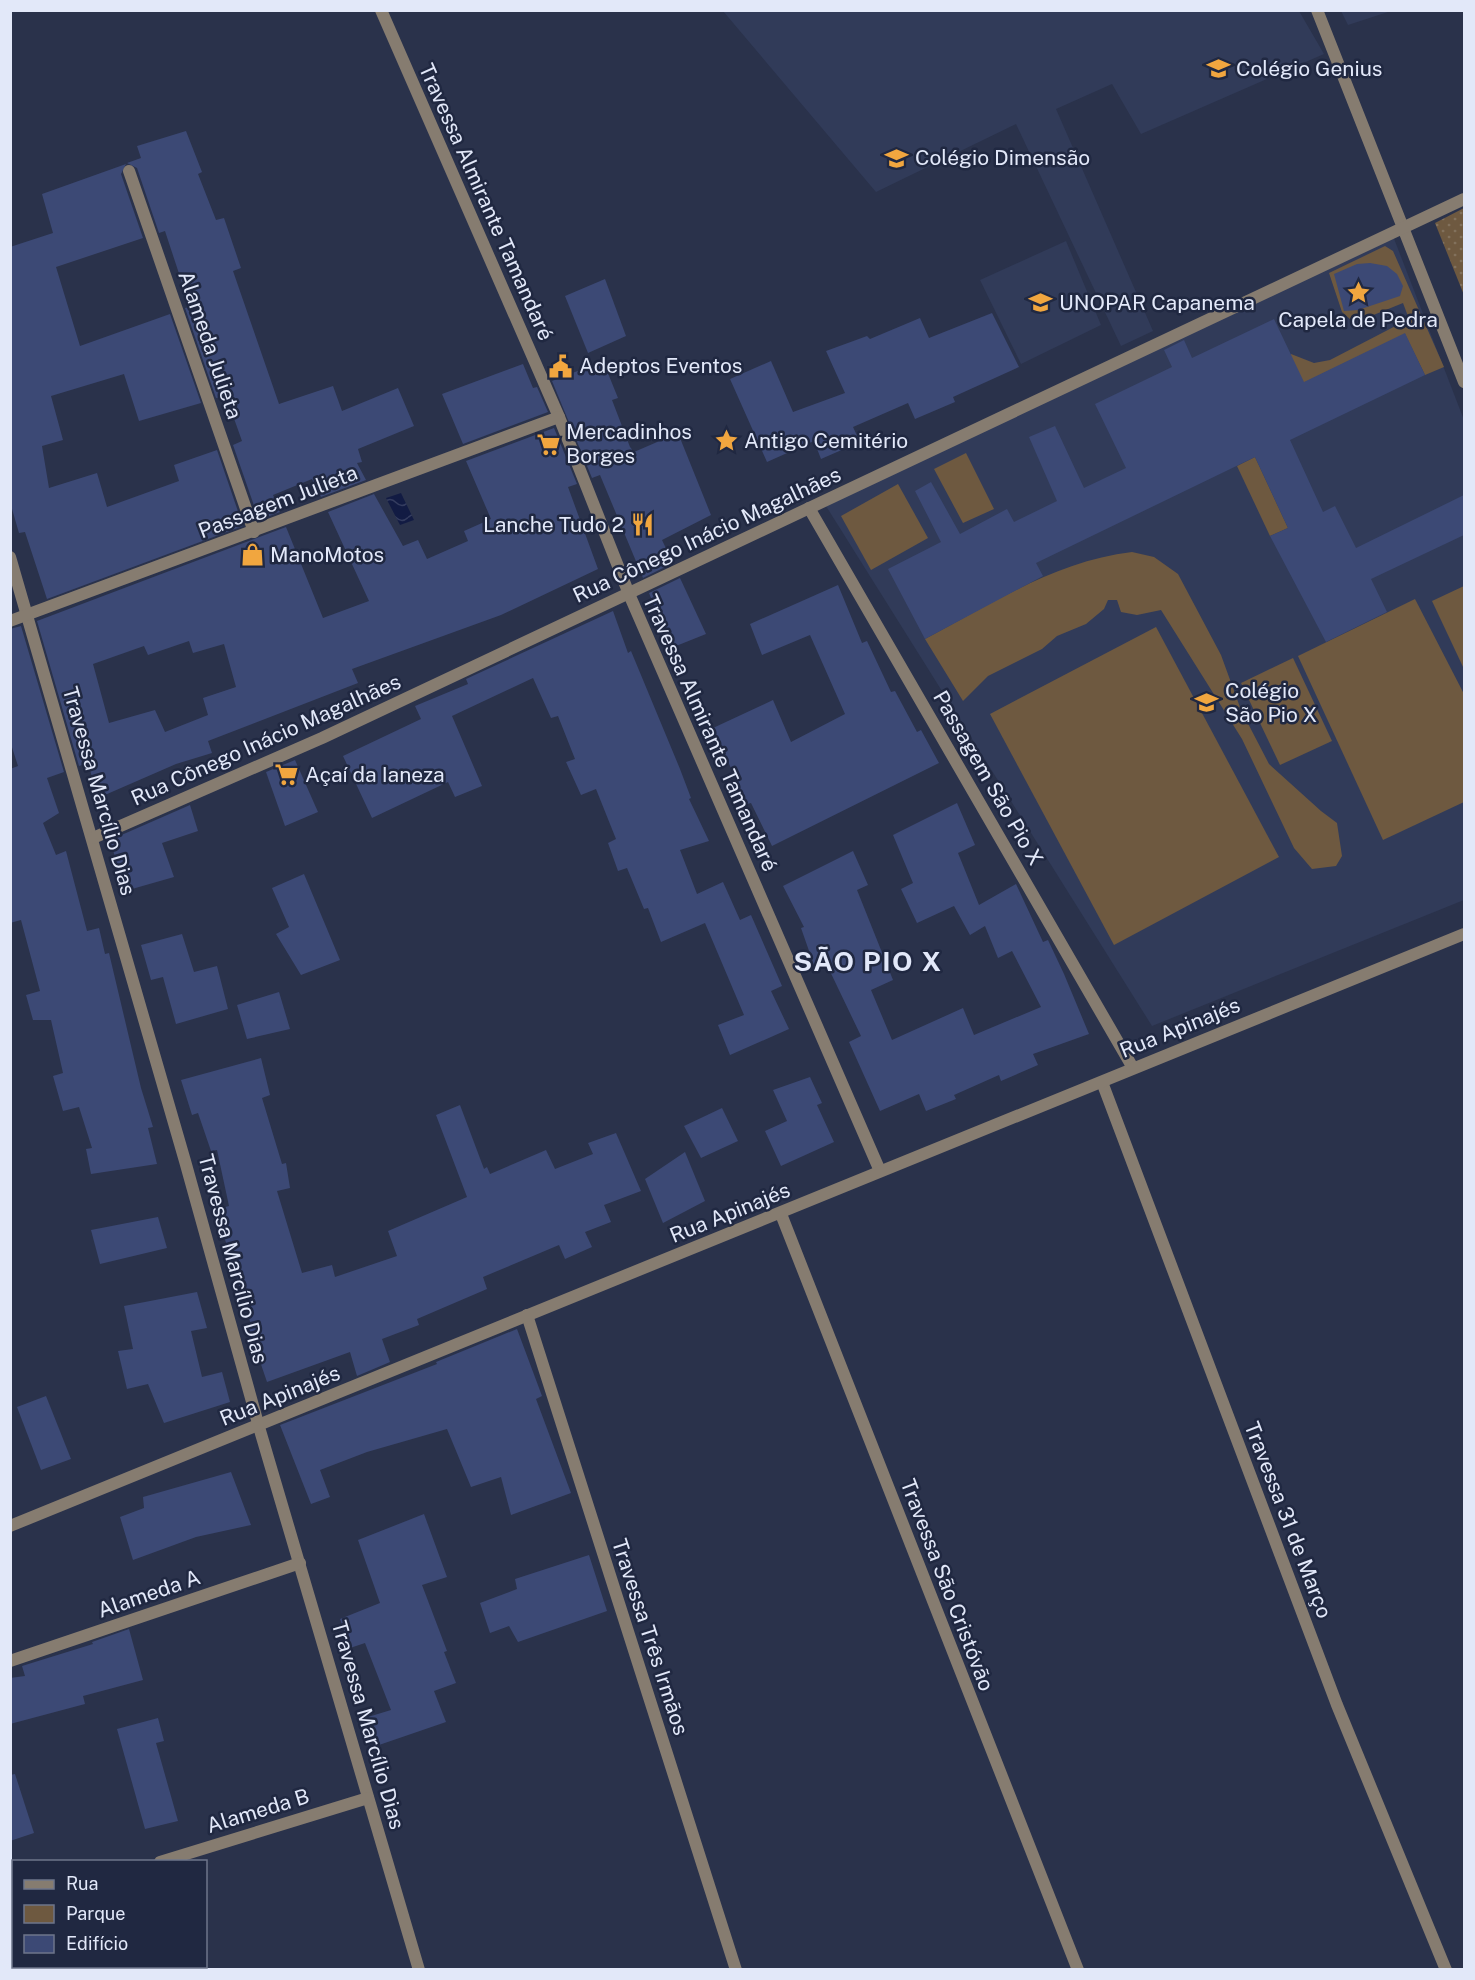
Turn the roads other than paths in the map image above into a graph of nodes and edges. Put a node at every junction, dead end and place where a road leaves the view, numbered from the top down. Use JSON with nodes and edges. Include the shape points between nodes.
{"nodes":[{"id":1,"x":381,"y":10,"type":"edge"},
{"id":2,"x":1317,"y":10,"type":"edge"},
{"id":3,"x":129,"y":171,"type":"dead end"},
{"id":4,"x":1464,"y":199,"type":"edge"},
{"id":5,"x":1403,"y":229,"type":"junction"},
{"id":6,"x":1464,"y":382,"type":"edge"},
{"id":7,"x":559,"y":417,"type":"junction"},
{"id":8,"x":809,"y":508,"type":"junction"},
{"id":9,"x":254,"y":532,"type":"junction"},
{"id":10,"x":10,"y":557,"type":"edge"},
{"id":11,"x":629,"y":594,"type":"junction"},
{"id":12,"x":27,"y":616,"type":"junction"},
{"id":13,"x":10,"y":621,"type":"edge"},
{"id":14,"x":93,"y":838,"type":"junction"},
{"id":15,"x":1464,"y":934,"type":"edge"},
{"id":16,"x":1133,"y":1068,"type":"junction"},
{"id":17,"x":1102,"y":1082,"type":"junction"},
{"id":18,"x":880,"y":1171,"type":"junction"},
{"id":19,"x":781,"y":1214,"type":"junction"},
{"id":20,"x":527,"y":1316,"type":"junction"},
{"id":21,"x":259,"y":1427,"type":"junction"},
{"id":22,"x":10,"y":1526,"type":"edge"},
{"id":23,"x":300,"y":1563,"type":"junction"},
{"id":24,"x":10,"y":1661,"type":"edge"},
{"id":25,"x":368,"y":1798,"type":"junction"},
{"id":26,"x":166,"y":1860,"type":"edge"},
{"id":27,"x":419,"y":1970,"type":"edge"},
{"id":28,"x":736,"y":1970,"type":"edge"},
{"id":29,"x":1078,"y":1970,"type":"edge"},
{"id":30,"x":1446,"y":1970,"type":"edge"}],
"edges":[{"from":1,"to":7,"type":"street","name":"Travessa Almirante Tamandaré"},
{"from":2,"to":5,"type":"street"},
{"from":3,"to":9,"type":"street","name":"Alameda Julieta"},
{"from":4,"to":5,"type":"street","name":"Rua Cônego Inácio Magalhães"},
{"from":5,"to":6,"type":"street"},
{"from":5,"to":8,"type":"street","name":"Rua Cônego Inácio Magalhães"},
{"from":7,"to":9,"type":"street","name":"Passagem Julieta"},
{"from":7,"to":11,"type":"street","name":"Travessa Almirante Tamandaré"},
{"from":8,"to":11,"type":"street","name":"Rua Cônego Inácio Magalhães"},
{"from":8,"to":16,"type":"street","name":"Passagem São Pio X"},
{"from":9,"to":12,"type":"street","name":"Passagem Julieta"},
{"from":10,"to":12,"type":"street","name":"Travessa Marcílio Dias"},
{"from":11,"to":14,"type":"street","name":"Rua Cônego Inácio Magalhães","via":[[322,738]]},
{"from":11,"to":18,"type":"street","name":"Travessa Almirante Tamandaré"},
{"from":12,"to":13,"type":"street","name":"Passagem Julieta"},
{"from":12,"to":14,"type":"street","name":"Travessa Marcílio Dias"},
{"from":14,"to":21,"type":"street","name":"Travessa Marcílio Dias"},
{"from":15,"to":16,"type":"street","name":"Rua Apinajés"},
{"from":16,"to":17,"type":"street","name":"Rua Apinajés"},
{"from":17,"to":18,"type":"street","name":"Rua Apinajés"},
{"from":17,"to":30,"type":"street","name":"Travessa 31 de Março","via":[[1338,1705]]},
{"from":18,"to":19,"type":"street","name":"Rua Apinajés"},
{"from":19,"to":20,"type":"street","name":"Rua Apinajés"},
{"from":19,"to":29,"type":"street","name":"Travessa São Cristóvão"},
{"from":20,"to":21,"type":"street","name":"Rua Apinajés"},
{"from":20,"to":28,"type":"street","name":"Travessa Três Irmãos"},
{"from":21,"to":22,"type":"street","name":"Rua Apinajés"},
{"from":21,"to":23,"type":"street","name":"Travessa Marcílio Dias"},
{"from":23,"to":24,"type":"street","name":"Alameda A"},
{"from":23,"to":25,"type":"street","name":"Travessa Marcílio Dias"},
{"from":25,"to":26,"type":"street","name":"Alameda B"},
{"from":25,"to":27,"type":"street","name":"Travessa Marcílio Dias"}]}
